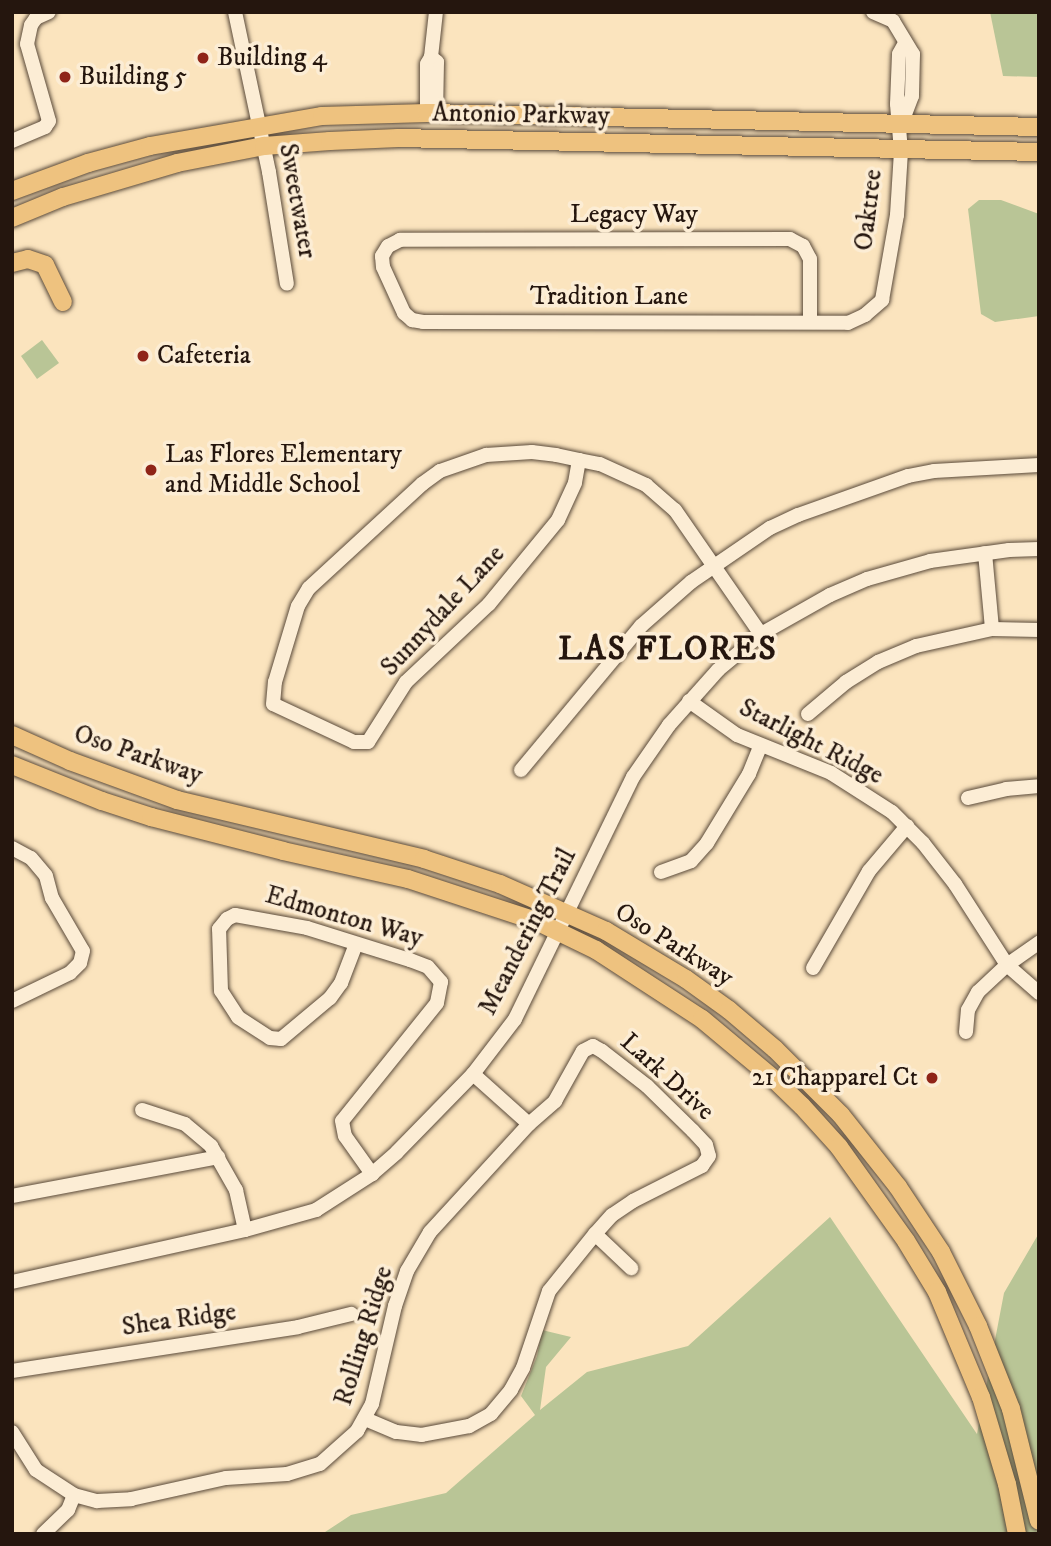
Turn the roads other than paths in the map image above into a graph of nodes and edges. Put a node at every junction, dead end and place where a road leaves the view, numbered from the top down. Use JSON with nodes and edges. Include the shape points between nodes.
{"nodes":[{"id":1,"x":49,"y":12,"type":"edge"},
{"id":2,"x":235,"y":12,"type":"edge"},
{"id":3,"x":436,"y":12,"type":"edge"},
{"id":4,"x":873,"y":12,"type":"edge"},
{"id":5,"x":432,"y":113,"type":"junction"},
{"id":6,"x":260,"y":125,"type":"junction"},
{"id":7,"x":901,"y":125,"type":"junction"},
{"id":8,"x":1039,"y":127,"type":"edge"},
{"id":9,"x":12,"y":141,"type":"edge"},
{"id":10,"x":264,"y":146,"type":"junction"},
{"id":11,"x":901,"y":151,"type":"junction"},
{"id":12,"x":1039,"y":152,"type":"edge"},
{"id":13,"x":12,"y":191,"type":"edge"},
{"id":14,"x":12,"y":218,"type":"edge"},
{"id":15,"x":388,"y":246,"type":"joint"},
{"id":16,"x":12,"y":263,"type":"edge"},
{"id":17,"x":286,"y":284,"type":"dead end"},
{"id":18,"x":882,"y":300,"type":"joint"},
{"id":19,"x":63,"y":302,"type":"dead end"},
{"id":20,"x":810,"y":322,"type":"junction"},
{"id":21,"x":579,"y":460,"type":"junction"},
{"id":22,"x":1039,"y":465,"type":"edge"},
{"id":23,"x":1039,"y":549,"type":"edge"},
{"id":24,"x":985,"y":553,"type":"junction"},
{"id":25,"x":715,"y":565,"type":"junction"},
{"id":26,"x":992,"y":629,"type":"junction"},
{"id":27,"x":1039,"y":630,"type":"edge"},
{"id":28,"x":761,"y":634,"type":"junction"},
{"id":29,"x":689,"y":701,"type":"junction"},
{"id":30,"x":808,"y":714,"type":"dead end"},
{"id":31,"x":12,"y":735,"type":"edge"},
{"id":32,"x":761,"y":745,"type":"junction"},
{"id":33,"x":12,"y":765,"type":"edge"},
{"id":34,"x":520,"y":770,"type":"dead end"},
{"id":35,"x":1039,"y":786,"type":"edge"},
{"id":36,"x":968,"y":798,"type":"dead end"},
{"id":37,"x":907,"y":826,"type":"junction"},
{"id":38,"x":12,"y":848,"type":"edge"},
{"id":39,"x":661,"y":872,"type":"dead end"},
{"id":40,"x":568,"y":912,"type":"junction"},
{"id":41,"x":559,"y":931,"type":"junction"},
{"id":42,"x":1039,"y":943,"type":"edge"},
{"id":43,"x":356,"y":944,"type":"junction"},
{"id":44,"x":1007,"y":965,"type":"junction"},
{"id":45,"x":813,"y":968,"type":"dead end"},
{"id":46,"x":1039,"y":993,"type":"edge"},
{"id":47,"x":12,"y":1001,"type":"edge"},
{"id":48,"x":966,"y":1032,"type":"dead end"},
{"id":49,"x":583,"y":1051,"type":"joint"},
{"id":50,"x":473,"y":1074,"type":"junction"},
{"id":51,"x":142,"y":1110,"type":"dead end"},
{"id":52,"x":529,"y":1124,"type":"junction"},
{"id":53,"x":218,"y":1157,"type":"junction"},
{"id":54,"x":372,"y":1174,"type":"junction"},
{"id":55,"x":12,"y":1196,"type":"edge"},
{"id":56,"x":246,"y":1230,"type":"junction"},
{"id":57,"x":595,"y":1234,"type":"junction"},
{"id":58,"x":631,"y":1268,"type":"dead end"},
{"id":59,"x":12,"y":1282,"type":"edge"},
{"id":60,"x":351,"y":1314,"type":"dead end"},
{"id":61,"x":12,"y":1371,"type":"edge"},
{"id":62,"x":365,"y":1419,"type":"junction"},
{"id":63,"x":12,"y":1432,"type":"edge"},
{"id":64,"x":75,"y":1495,"type":"junction"},
{"id":65,"x":1039,"y":1521,"type":"edge"},
{"id":66,"x":43,"y":1534,"type":"edge"},
{"id":67,"x":1017,"y":1534,"type":"edge"}],
"edges":[{"from":1,"to":9,"type":"street","via":[[31,25],[27,44],[49,121]]},
{"from":2,"to":6,"type":"street","name":"Sweetwater"},
{"from":3,"to":5,"type":"street"},
{"from":4,"to":7,"type":"street","name":"Oaktree","via":[[893,21],[913,54],[912,96]]},
{"from":5,"to":6,"type":"main road","name":"Antonio Parkway","via":[[322,116]]},
{"from":5,"to":7,"type":"main road","name":"Antonio Parkway"},
{"from":6,"to":10,"type":"street","name":"Sweetwater"},
{"from":6,"to":13,"type":"main road","name":"Antonio Parkway","via":[[150,146]]},
{"from":7,"to":8,"type":"main road","name":"Antonio Parkway"},
{"from":7,"to":11,"type":"street","name":"Oaktree"},
{"from":10,"to":11,"type":"main road","name":"Antonio Parkway","via":[[398,138]]},
{"from":10,"to":14,"type":"main road","name":"Antonio Parkway","via":[[113,181]]},
{"from":10,"to":17,"type":"street","name":"Sweetwater"},
{"from":11,"to":12,"type":"main road","name":"Antonio Parkway"},
{"from":11,"to":18,"type":"street","name":"Oaktree","via":[[897,215]]},
{"from":15,"to":20,"type":"street","name":"Tradition Lane","via":[[382,256],[383,267],[404,313],[412,320]]},
{"from":15,"to":20,"type":"street","name":"Legacy Way","via":[[400,240],[790,239],[803,246],[810,259]]},
{"from":16,"to":19,"type":"main road","via":[[28,259],[45,265]]},
{"from":18,"to":20,"type":"street","name":"Tradition Lane","via":[[848,323]]},
{"from":21,"to":21,"type":"street","name":"Sunnydale Lane","via":[[572,491],[558,520],[489,604],[406,682],[369,741],[354,743],[273,704],[286,644],[309,588],[422,484],[440,471],[486,455],[532,452]]},
{"from":21,"to":25,"type":"street","via":[[625,474],[657,492]]},
{"from":22,"to":25,"type":"street","via":[[934,471],[908,477],[798,515]]},
{"from":23,"to":24,"type":"street","name":"Meandering Trail"},
{"from":24,"to":26,"type":"street"},
{"from":24,"to":28,"type":"street","name":"Meandering Trail","via":[[930,561],[866,579]]},
{"from":25,"to":28,"type":"street"},
{"from":25,"to":34,"type":"street","via":[[626,640]]},
{"from":26,"to":27,"type":"street"},
{"from":26,"to":30,"type":"street","via":[[916,646],[878,662]]},
{"from":28,"to":29,"type":"street","name":"Meandering Trail"},
{"from":29,"to":32,"type":"street","name":"Starlight Ridge","via":[[737,735]]},
{"from":29,"to":40,"type":"street","name":"Meandering Trail","via":[[633,776]]},
{"from":31,"to":40,"type":"main road","name":"Oso Parkway","via":[[177,800],[424,859]]},
{"from":32,"to":37,"type":"street","name":"Starlight Ridge","via":[[831,773]]},
{"from":32,"to":39,"type":"street","via":[[707,843],[691,861]]},
{"from":33,"to":41,"type":"main road","name":"Oso Parkway","via":[[150,817],[408,878]]},
{"from":35,"to":36,"type":"street"},
{"from":37,"to":44,"type":"street","name":"Starlight Ridge","via":[[955,884]]},
{"from":37,"to":45,"type":"street","via":[[869,871]]},
{"from":38,"to":47,"type":"street","via":[[31,858],[46,876],[52,898],[83,951],[80,963],[70,973]]},
{"from":40,"to":41,"type":"street","name":"Meandering Trail"},
{"from":40,"to":65,"type":"main road","name":"Oso Parkway","via":[[686,979],[729,1010],[811,1083],[870,1149],[941,1252],[978,1326],[1011,1409]]},
{"from":41,"to":50,"type":"street","name":"Meandering Trail","via":[[515,1019]]},
{"from":41,"to":67,"type":"main road","name":"Oso Parkway","via":[[631,971],[722,1035],[775,1080],[854,1167],[906,1241],[950,1321],[995,1439]]},
{"from":42,"to":44,"type":"street"},
{"from":43,"to":43,"type":"street","name":"Edmonton Way","via":[[341,984],[330,998],[281,1039],[270,1038],[239,1017],[221,991],[219,929],[235,915]]},
{"from":43,"to":54,"type":"street","name":"Edmonton Way","via":[[428,967],[441,982],[437,1003],[342,1121],[345,1136]]},
{"from":44,"to":46,"type":"street","name":"Starlight Ridge"},
{"from":44,"to":48,"type":"street","via":[[978,992],[968,1010]]},
{"from":49,"to":52,"type":"street","name":"Rolling Ridge","via":[[555,1101]]},
{"from":49,"to":57,"type":"street","name":"Lark Drive","via":[[593,1046],[648,1086],[706,1144],[709,1156],[702,1167],[612,1215]]},
{"from":50,"to":52,"type":"street"},
{"from":50,"to":54,"type":"street","name":"Meandering Trail"},
{"from":51,"to":53,"type":"street","via":[[185,1124]]},
{"from":52,"to":62,"type":"street","name":"Rolling Ridge","via":[[452,1205],[407,1271],[379,1386]]},
{"from":53,"to":55,"type":"street"},
{"from":53,"to":56,"type":"street","via":[[236,1190]]},
{"from":54,"to":56,"type":"street","name":"Meandering Trail","via":[[316,1210]]},
{"from":56,"to":59,"type":"street","name":"Meandering Trail"},
{"from":57,"to":58,"type":"street"},
{"from":57,"to":62,"type":"street","via":[[549,1291],[523,1368],[491,1415],[469,1426],[422,1435],[396,1432]]},
{"from":60,"to":61,"type":"street","name":"Shea Ridge","via":[[298,1327]]},
{"from":62,"to":64,"type":"street","name":"Rolling Ridge","via":[[343,1446],[303,1472],[226,1478],[114,1502]]},
{"from":63,"to":64,"type":"street","name":"Rolling Ridge","via":[[36,1470]]},
{"from":64,"to":66,"type":"street","via":[[68,1510]]}]}
